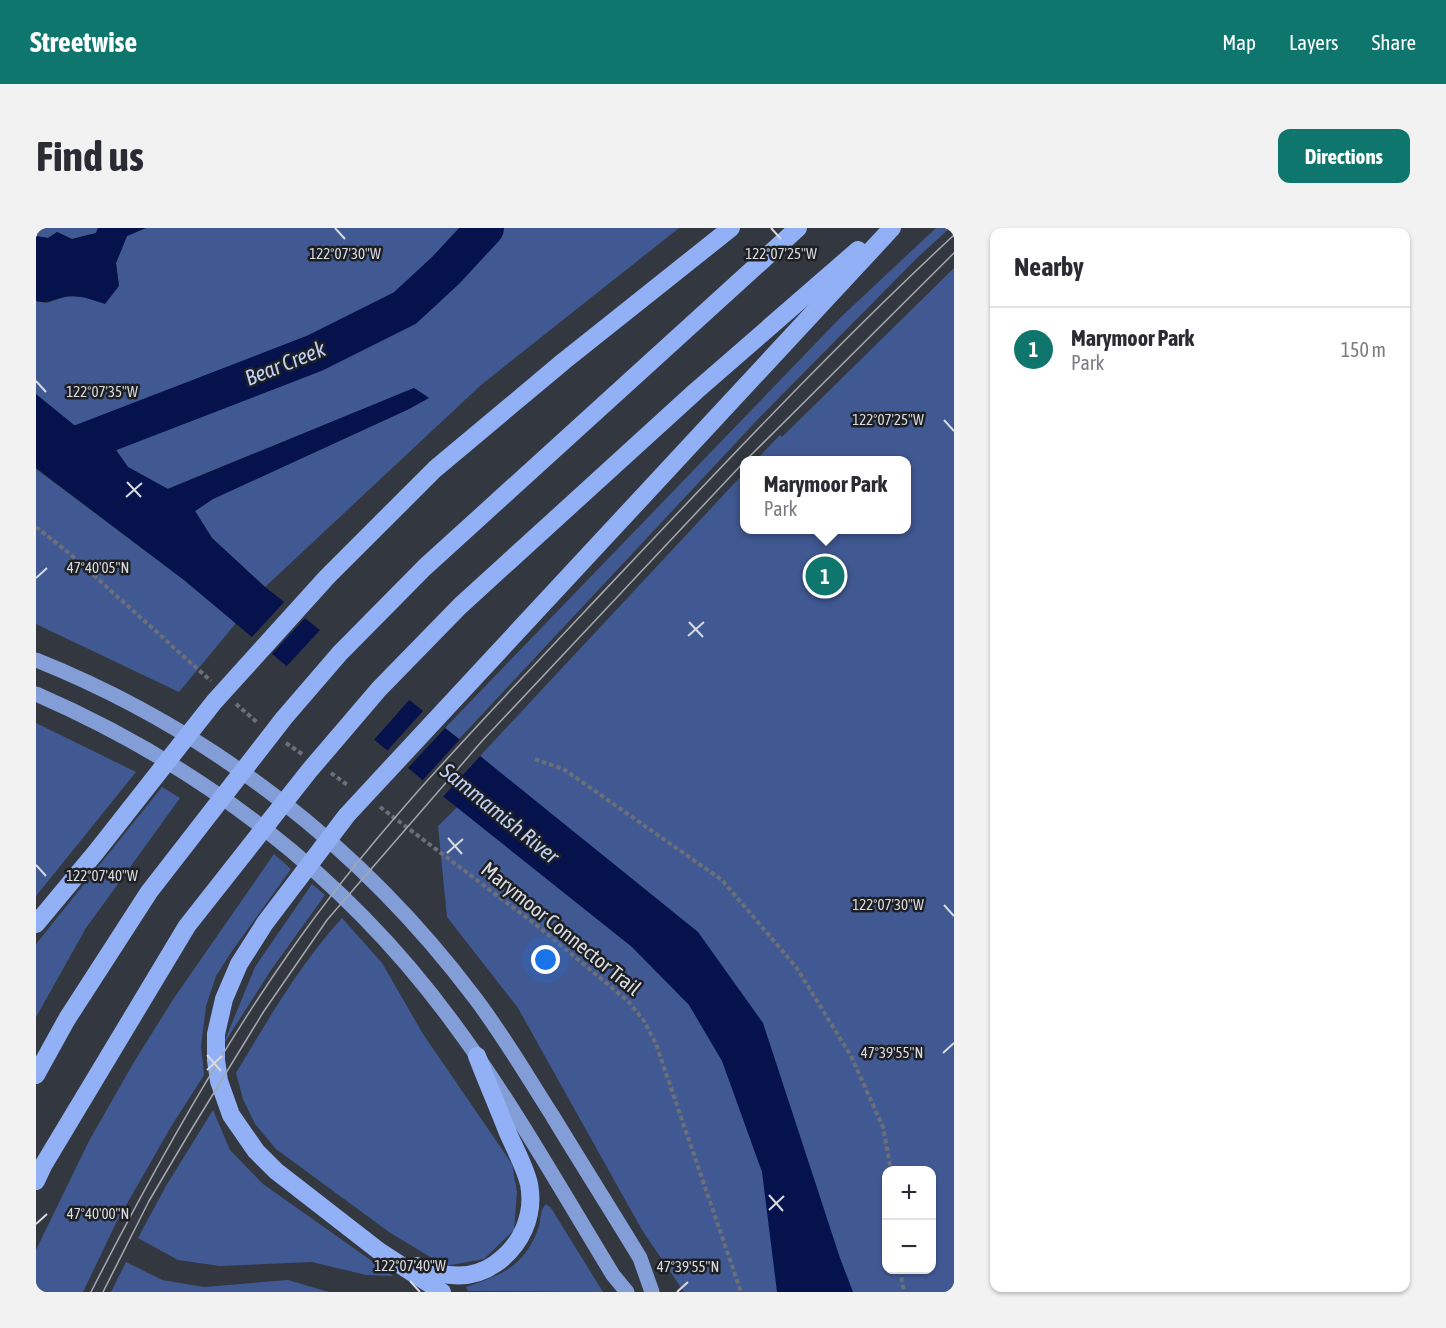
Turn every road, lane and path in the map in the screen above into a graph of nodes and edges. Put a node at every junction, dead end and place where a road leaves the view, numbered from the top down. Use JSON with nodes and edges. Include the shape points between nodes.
{"nodes":[{"id":1,"x":731,"y":228,"type":"edge"},
{"id":2,"x":798,"y":228,"type":"edge"},
{"id":3,"x":884,"y":228,"type":"edge"},
{"id":4,"x":892,"y":228,"type":"edge"},
{"id":5,"x":36,"y":527,"type":"edge"},
{"id":6,"x":36,"y":660,"type":"edge"},
{"id":7,"x":219,"y":689,"type":"dead end"},
{"id":8,"x":36,"y":694,"type":"edge"},
{"id":9,"x":228,"y":697,"type":"dead end"},
{"id":10,"x":267,"y":729,"type":"dead end"},
{"id":11,"x":286,"y":742,"type":"dead end"},
{"id":12,"x":305,"y":755,"type":"dead end"},
{"id":13,"x":535,"y":759,"type":"dead end"},
{"id":14,"x":324,"y":768,"type":"dead end"},
{"id":15,"x":352,"y":788,"type":"dead end"},
{"id":16,"x":371,"y":801,"type":"dead end"},
{"id":17,"x":36,"y":924,"type":"edge"},
{"id":18,"x":477,"y":1056,"type":"junction"},
{"id":19,"x":36,"y":1075,"type":"edge"},
{"id":20,"x":890,"y":1166,"type":"edge"},
{"id":21,"x":36,"y":1181,"type":"edge"},
{"id":22,"x":379,"y":1251,"type":"junction"},
{"id":23,"x":901,"y":1274,"type":"edge"},
{"id":24,"x":442,"y":1292,"type":"edge"},
{"id":25,"x":627,"y":1292,"type":"edge"},
{"id":26,"x":652,"y":1292,"type":"edge"},
{"id":27,"x":741,"y":1292,"type":"edge"},
{"id":28,"x":904,"y":1292,"type":"edge"}],
"edges":[{"from":1,"to":17,"type":"highway","via":[[435,469],[327,577],[214,702]]},
{"from":2,"to":19,"type":"highway","via":[[425,567],[340,653],[284,718],[149,892],[67,1019]]},
{"from":3,"to":21,"type":"highway","via":[[696,391],[460,606],[378,689],[187,926]]},
{"from":4,"to":22,"type":"highway","via":[[347,815],[265,923],[239,964],[224,999],[216,1034],[219,1081],[231,1115],[276,1172]]},
{"from":5,"to":7,"type":"path"},
{"from":6,"to":26,"type":"main road","via":[[149,713],[232,764],[310,823],[381,888],[446,961],[504,1039],[640,1258]]},
{"from":8,"to":18,"type":"main road","via":[[156,754],[266,829],[365,918],[424,985]]},
{"from":9,"to":10,"type":"path"},
{"from":11,"to":12,"type":"path"},
{"from":13,"to":20,"type":"path","via":[[565,770],[722,880],[796,967],[851,1056],[883,1127]]},
{"from":14,"to":15,"type":"path"},
{"from":16,"to":27,"type":"path","name":"Marymoor Connector Trail","via":[[535,924],[637,1010],[656,1044]]},
{"from":18,"to":22,"type":"highway","via":[[528,1184],[530,1209],[523,1234],[508,1255],[487,1270],[462,1276],[436,1274]]},
{"from":18,"to":25,"type":"main road"},
{"from":22,"to":24,"type":"highway"},
{"from":23,"to":28,"type":"path"}]}
